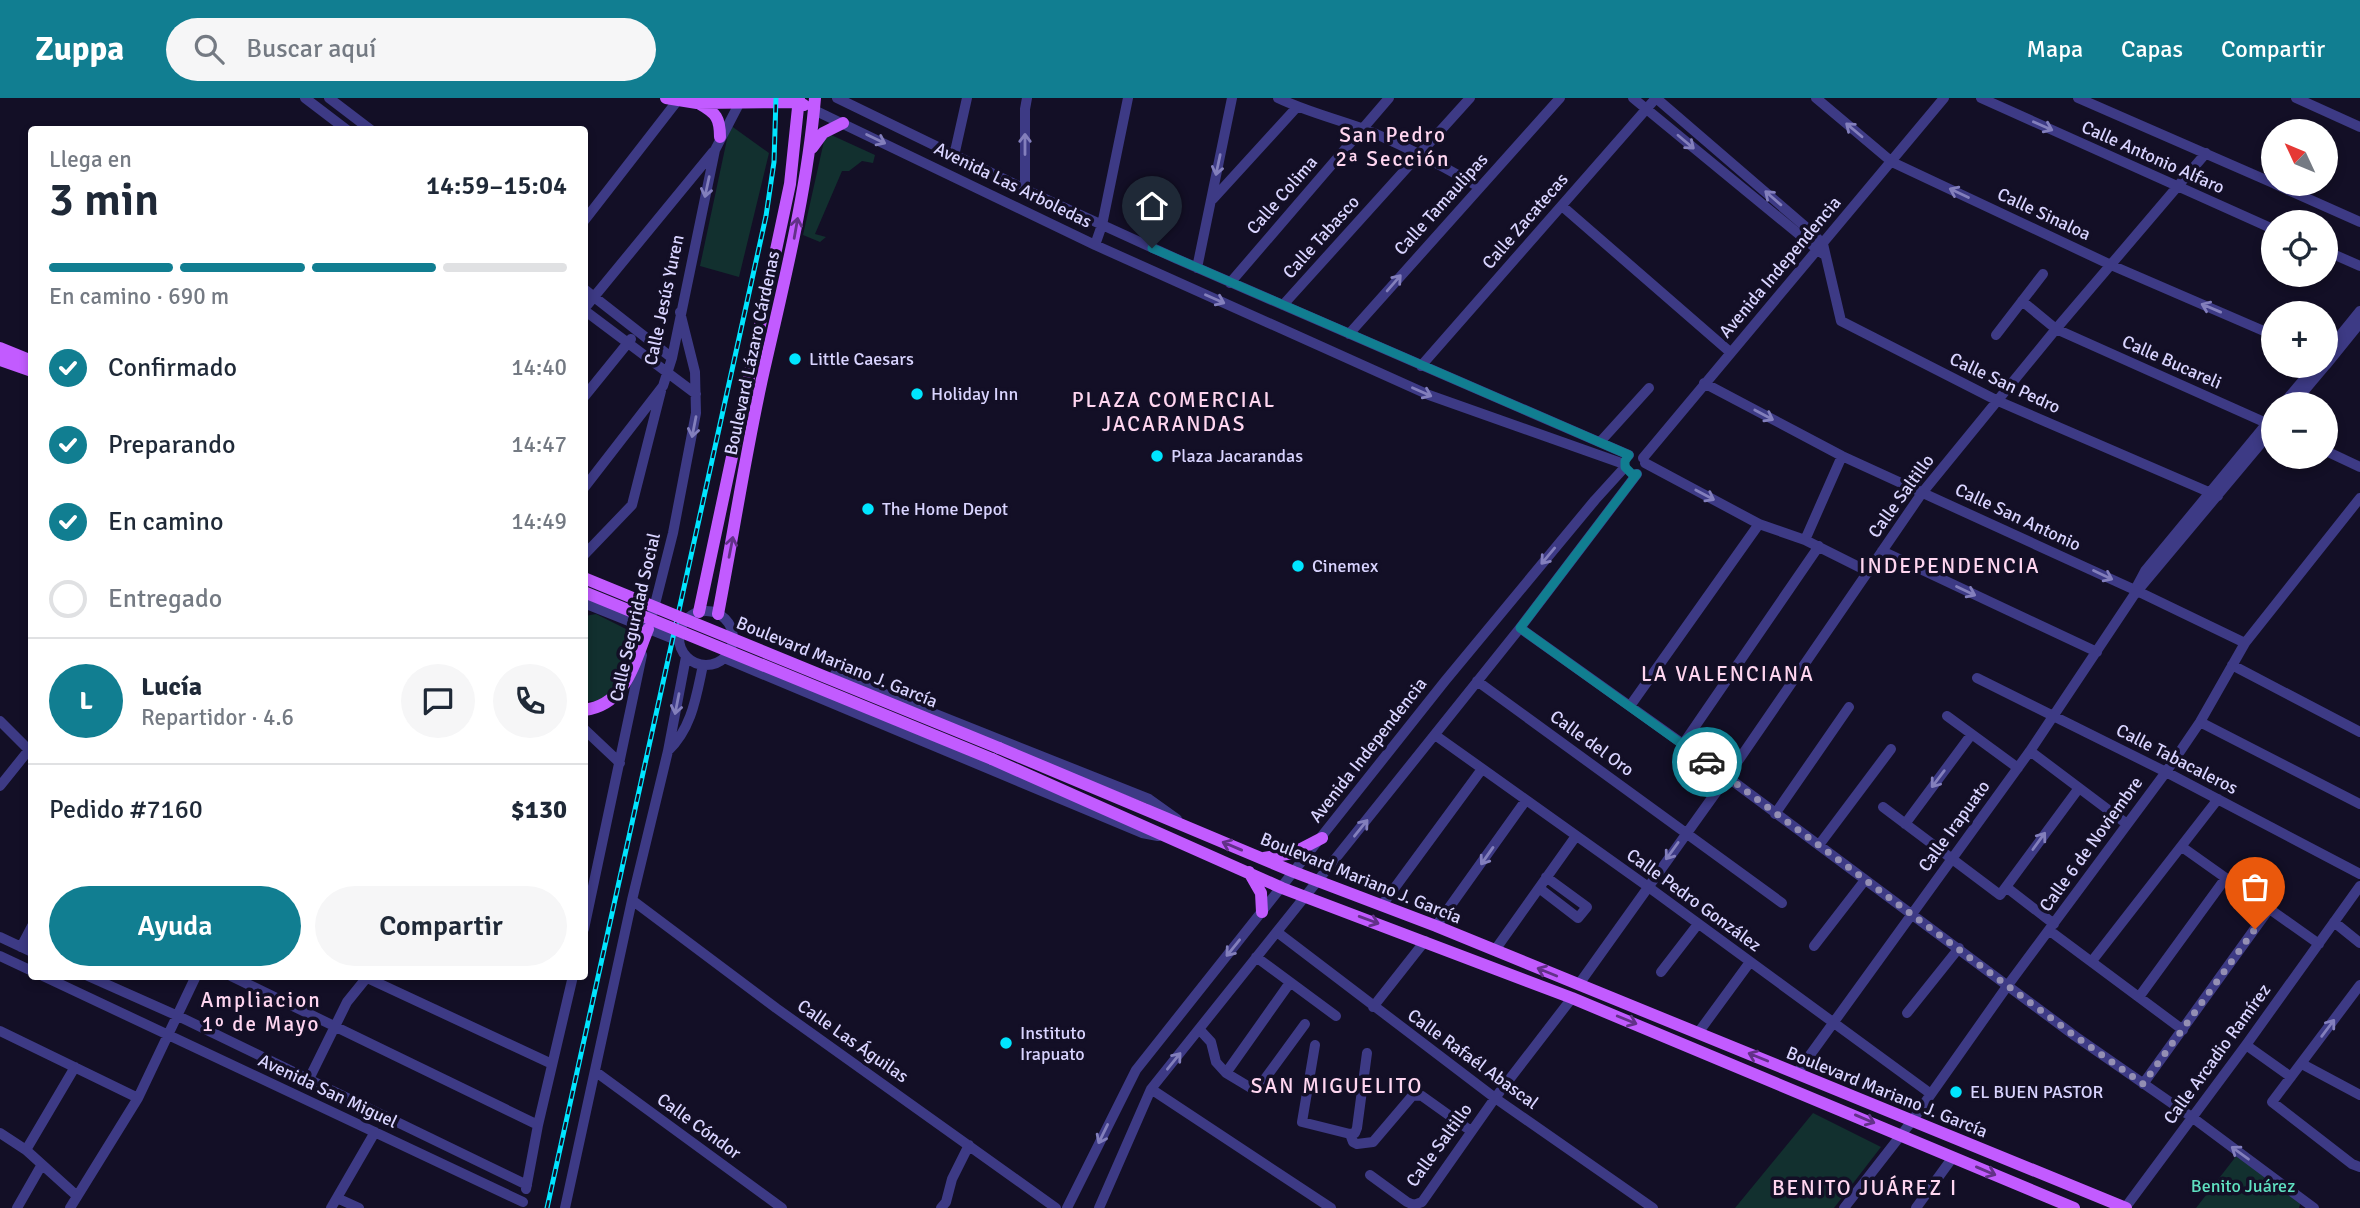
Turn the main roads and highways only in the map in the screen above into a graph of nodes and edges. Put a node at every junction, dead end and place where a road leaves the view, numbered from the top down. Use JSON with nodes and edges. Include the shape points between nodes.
{"nodes":[{"id":1,"x":672,"y":99,"type":"edge"},
{"id":2,"x":739,"y":99,"type":"edge"},
{"id":3,"x":799,"y":99,"type":"edge"},
{"id":4,"x":696,"y":103,"type":"junction"},
{"id":5,"x":815,"y":104,"type":"edge"},
{"id":6,"x":843,"y":123,"type":"road end"},
{"id":7,"x":720,"y":137,"type":"road end"},
{"id":8,"x":810,"y":152,"type":"junction"},
{"id":9,"x":766,"y":297,"type":"junction"},
{"id":10,"x":776,"y":323,"type":"junction"},
{"id":11,"x":0,"y":348,"type":"edge"},
{"id":12,"x":0,"y":360,"type":"edge"},
{"id":13,"x":28,"y":365,"type":"edge"},
{"id":14,"x":588,"y":580,"type":"edge"},
{"id":15,"x":588,"y":594,"type":"edge"},
{"id":16,"x":600,"y":598,"type":"junction"},
{"id":17,"x":588,"y":602,"type":"edge"},
{"id":18,"x":718,"y":614,"type":"road end"},
{"id":19,"x":694,"y":615,"type":"road end"},
{"id":20,"x":648,"y":629,"type":"road end"},
{"id":21,"x":588,"y":710,"type":"edge"},
{"id":22,"x":995,"y":753,"type":"junction"},
{"id":23,"x":1322,"y":838,"type":"road end"},
{"id":24,"x":1261,"y":858,"type":"junction"},
{"id":25,"x":1249,"y":872,"type":"junction"},
{"id":26,"x":1262,"y":912,"type":"road end"},
{"id":27,"x":2074,"y":1208,"type":"edge"},
{"id":28,"x":2126,"y":1208,"type":"edge"}],
"edges":[{"from":1,"to":4,"type":"main road"},
{"from":2,"to":3,"type":"main road","via":[[777,104]]},
{"from":2,"to":4,"type":"main road"},
{"from":3,"to":5,"type":"main road"},
{"from":3,"to":9,"type":"main road","name":"Boulevard Lázaro Cárdenas","via":[[790,184]]},
{"from":4,"to":7,"type":"main road","via":[[719,119]]},
{"from":5,"to":8,"type":"main road","name":"Boulevard Lázaro Cárdenas"},
{"from":6,"to":8,"type":"main road","via":[[824,133]]},
{"from":10,"to":8,"type":"main road","name":"Boulevard Lázaro Cárdenas","one_way":true},
{"from":9,"to":10,"type":"main road","via":[[769,315]]},
{"from":9,"to":19,"type":"main road","name":"Boulevard Lázaro Cárdenas"},
{"from":18,"to":10,"type":"main road","name":"Boulevard Lázaro Cárdenas","one_way":true},
{"from":11,"to":13,"type":"main road"},
{"from":12,"to":13,"type":"main road"},
{"from":14,"to":22,"type":"main road","name":"Boulevard Mariano J. García","bridge":true},
{"from":15,"to":16,"type":"main road","name":"Boulevard Mariano J. García","bridge":true},
{"from":16,"to":17,"type":"main road"},
{"from":16,"to":22,"type":"main road","name":"Boulevard Mariano J. García","bridge":true},
{"from":20,"to":21,"type":"main road","via":[[621,692]]},
{"from":24,"to":22,"type":"main road","name":"Boulevard Mariano J. García","one_way":true},
{"from":22,"to":25,"type":"main road","name":"Boulevard Mariano J. García"},
{"from":23,"to":24,"type":"main road","via":[[1293,853]]},
{"from":28,"to":24,"type":"main road","name":"Boulevard Mariano J. García","one_way":true},
{"from":25,"to":26,"type":"main road","via":[[1261,893]]},
{"from":25,"to":27,"type":"main road","name":"Boulevard Mariano J. García","one_way":true,"via":[[1572,998]]}]}
